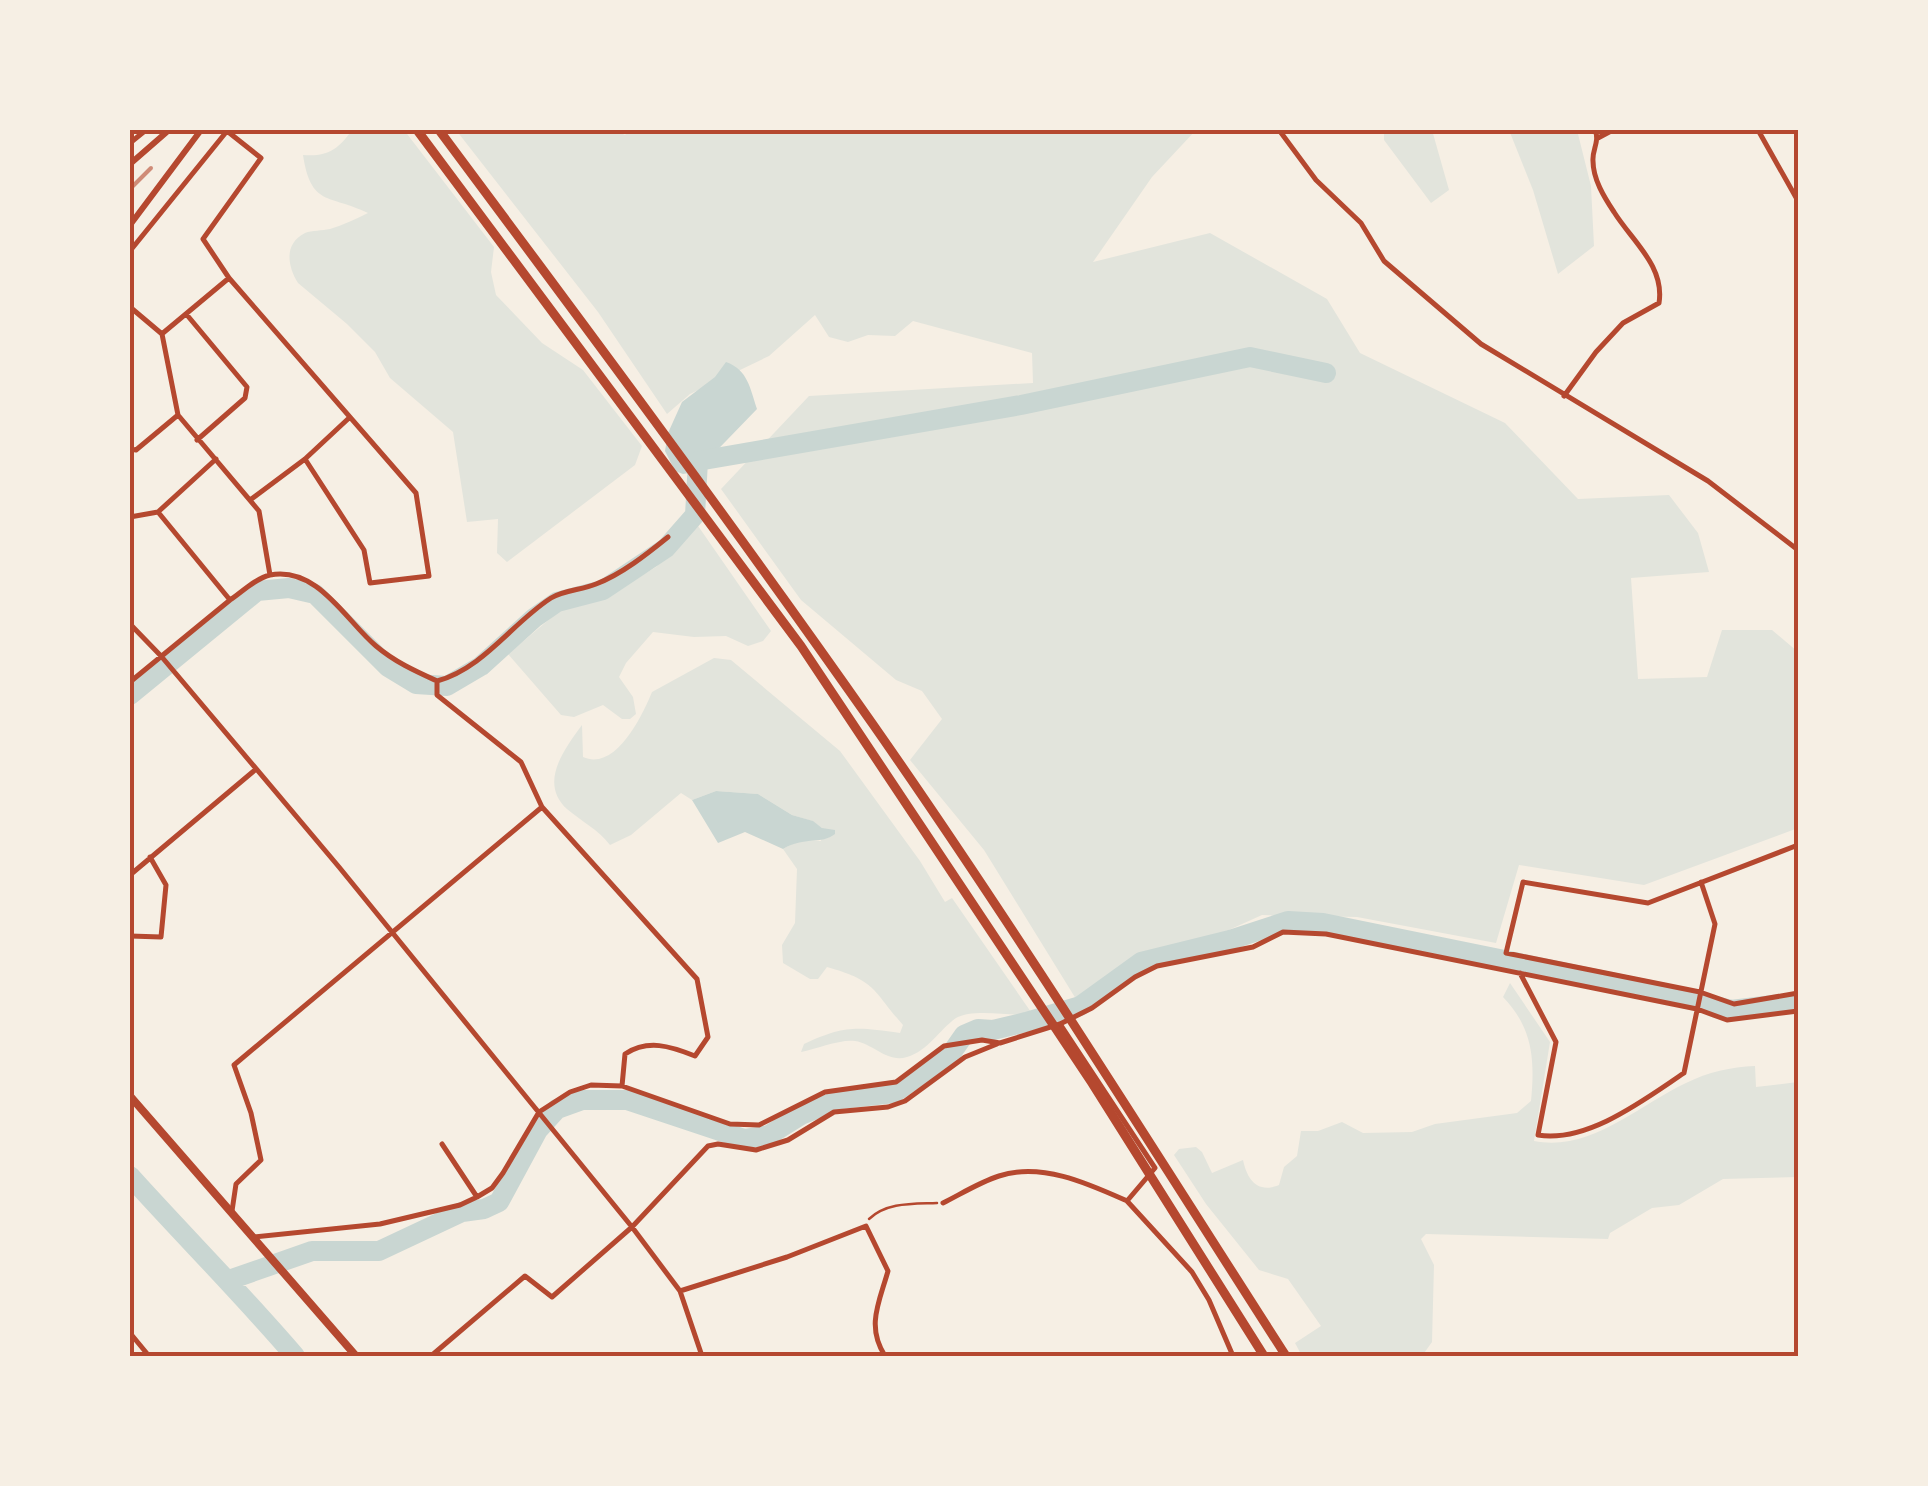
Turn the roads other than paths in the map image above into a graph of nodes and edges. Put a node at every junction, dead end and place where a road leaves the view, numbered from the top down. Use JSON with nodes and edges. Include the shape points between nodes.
{"nodes":[{"id":1,"x":146,"y":130,"type":"edge"},
{"id":2,"x":201,"y":130,"type":"edge"},
{"id":3,"x":417,"y":130,"type":"edge"},
{"id":4,"x":439,"y":130,"type":"edge"},
{"id":5,"x":1279,"y":130,"type":"edge"},
{"id":6,"x":1612,"y":130,"type":"edge"},
{"id":7,"x":1758,"y":130,"type":"edge"},
{"id":8,"x":168,"y":132,"type":"edge"},
{"id":9,"x":1597,"y":134,"type":"edge"},
{"id":10,"x":130,"y":143,"type":"edge"},
{"id":11,"x":130,"y":162,"type":"edge"},
{"id":12,"x":1798,"y":201,"type":"edge"},
{"id":13,"x":130,"y":216,"type":"edge"},
{"id":14,"x":130,"y":225,"type":"edge"},
{"id":15,"x":130,"y":250,"type":"edge"},
{"id":16,"x":230,"y":278,"type":"junction"},
{"id":17,"x":130,"y":307,"type":"edge"},
{"id":18,"x":186,"y":314,"type":"junction"},
{"id":19,"x":162,"y":334,"type":"junction"},
{"id":20,"x":1564,"y":396,"type":"junction"},
{"id":21,"x":178,"y":415,"type":"junction"},
{"id":22,"x":349,"y":418,"type":"junction"},
{"id":23,"x":197,"y":440,"type":"junction"},
{"id":24,"x":130,"y":448,"type":"edge"},
{"id":25,"x":305,"y":459,"type":"junction"},
{"id":26,"x":216,"y":460,"type":"junction"},
{"id":27,"x":250,"y":500,"type":"junction"},
{"id":28,"x":158,"y":512,"type":"junction"},
{"id":29,"x":130,"y":517,"type":"edge"},
{"id":30,"x":668,"y":537,"type":"dead end"},
{"id":31,"x":1798,"y":550,"type":"edge"},
{"id":32,"x":270,"y":575,"type":"junction"},
{"id":33,"x":230,"y":600,"type":"junction"},
{"id":34,"x":130,"y":624,"type":"edge"},
{"id":35,"x":163,"y":658,"type":"junction"},
{"id":36,"x":438,"y":681,"type":"junction"},
{"id":37,"x":130,"y":682,"type":"edge"},
{"id":38,"x":254,"y":770,"type":"junction"},
{"id":39,"x":542,"y":807,"type":"junction"},
{"id":40,"x":1798,"y":844,"type":"edge"},
{"id":41,"x":150,"y":857,"type":"junction"},
{"id":42,"x":130,"y":876,"type":"edge"},
{"id":43,"x":1701,"y":882,"type":"junction"},
{"id":44,"x":391,"y":933,"type":"junction"},
{"id":45,"x":130,"y":936,"type":"edge"},
{"id":46,"x":1520,"y":974,"type":"junction"},
{"id":47,"x":1700,"y":992,"type":"junction"},
{"id":48,"x":1798,"y":994,"type":"edge"},
{"id":49,"x":1696,"y":1010,"type":"junction"},
{"id":50,"x":1798,"y":1011,"type":"edge"},
{"id":51,"x":1060,"y":1024,"type":"junction"},
{"id":52,"x":1000,"y":1042,"type":"junction"},
{"id":53,"x":622,"y":1086,"type":"junction"},
{"id":54,"x":130,"y":1096,"type":"edge"},
{"id":55,"x":541,"y":1114,"type":"junction"},
{"id":56,"x":442,"y":1144,"type":"dead end"},
{"id":57,"x":477,"y":1197,"type":"junction"},
{"id":58,"x":1127,"y":1201,"type":"junction"},
{"id":59,"x":943,"y":1203,"type":"road end"},
{"id":60,"x":232,"y":1214,"type":"junction"},
{"id":61,"x":632,"y":1227,"type":"junction"},
{"id":62,"x":253,"y":1237,"type":"junction"},
{"id":63,"x":680,"y":1291,"type":"junction"},
{"id":64,"x":130,"y":1334,"type":"edge"},
{"id":65,"x":150,"y":1356,"type":"edge"},
{"id":66,"x":356,"y":1356,"type":"edge"},
{"id":67,"x":431,"y":1356,"type":"edge"},
{"id":68,"x":702,"y":1356,"type":"edge"},
{"id":69,"x":884,"y":1356,"type":"edge"},
{"id":70,"x":1233,"y":1356,"type":"edge"},
{"id":71,"x":1264,"y":1356,"type":"edge"},
{"id":72,"x":1286,"y":1356,"type":"edge"}],
"edges":[{"from":1,"to":10,"type":"street"},
{"from":2,"to":13,"type":"street"},
{"from":2,"to":14,"type":"street"},
{"from":3,"to":71,"type":"highway","via":[[802,646]]},
{"from":4,"to":72,"type":"highway","via":[[874,726]]},
{"from":5,"to":20,"type":"street","via":[[1316,180],[1362,222],[1384,261],[1481,344]]},
{"from":6,"to":9,"type":"street"},
{"from":7,"to":12,"type":"street"},
{"from":8,"to":11,"type":"street"},
{"from":9,"to":20,"type":"street","via":[[1597,181],[1656,269],[1660,303],[1623,323]]},
{"from":15,"to":16,"type":"street","via":[[227,131],[262,158],[204,239]]},
{"from":16,"to":18,"type":"street"},
{"from":16,"to":22,"type":"street"},
{"from":17,"to":19,"type":"street"},
{"from":18,"to":19,"type":"street"},
{"from":18,"to":23,"type":"street","via":[[247,386],[245,398]]},
{"from":19,"to":21,"type":"street"},
{"from":20,"to":31,"type":"street","via":[[1708,482]]},
{"from":21,"to":23,"type":"street"},
{"from":21,"to":24,"type":"street","via":[[136,450]]},
{"from":22,"to":25,"type":"street"},
{"from":22,"to":25,"type":"street","via":[[416,493],[429,576],[370,583],[364,550]]},
{"from":23,"to":26,"type":"street"},
{"from":25,"to":27,"type":"street"},
{"from":26,"to":27,"type":"street"},
{"from":26,"to":28,"type":"street"},
{"from":27,"to":32,"type":"street","via":[[259,511]]},
{"from":28,"to":29,"type":"street"},
{"from":28,"to":33,"type":"street"},
{"from":30,"to":36,"type":"street","via":[[598,584],[554,596],[480,659]]},
{"from":32,"to":33,"type":"street"},
{"from":32,"to":36,"type":"street","via":[[322,589],[374,645]]},
{"from":33,"to":35,"type":"street"},
{"from":34,"to":35,"type":"street"},
{"from":35,"to":37,"type":"street"},
{"from":35,"to":38,"type":"street"},
{"from":36,"to":39,"type":"street","via":[[437,695],[521,762]]},
{"from":38,"to":41,"type":"street"},
{"from":38,"to":44,"type":"street"},
{"from":39,"to":44,"type":"street"},
{"from":39,"to":53,"type":"street","via":[[697,980],[708,1038],[695,1056],[638,1045],[624,1054]]},
{"from":40,"to":43,"type":"street"},
{"from":41,"to":42,"type":"street"},
{"from":41,"to":45,"type":"street","via":[[166,885],[161,936]]},
{"from":43,"to":47,"type":"street","via":[[1715,924]]},
{"from":43,"to":47,"type":"street","via":[[1648,904],[1523,882],[1506,952]]},
{"from":44,"to":55,"type":"street"},
{"from":44,"to":60,"type":"street","via":[[234,1065],[261,1160],[236,1184]]},
{"from":46,"to":49,"type":"street"},
{"from":46,"to":49,"type":"street","via":[[1556,1042],[1538,1135],[1554,1138],[1616,1118],[1684,1073]]},
{"from":46,"to":51,"type":"street","via":[[1326,934],[1282,932],[1253,947],[1157,966]]},
{"from":47,"to":48,"type":"street","via":[[1734,1004]]},
{"from":47,"to":49,"type":"street"},
{"from":49,"to":50,"type":"street","via":[[1728,1020]]},
{"from":51,"to":52,"type":"street"},
{"from":51,"to":58,"type":"street","via":[[1155,1168]]},
{"from":52,"to":53,"type":"street","via":[[944,1046],[896,1082],[825,1092],[759,1125],[730,1124]]},
{"from":52,"to":61,"type":"street","via":[[964,1057],[905,1101],[834,1112],[788,1140],[756,1150],[708,1146]]},
{"from":53,"to":55,"type":"street","via":[[590,1085]]},
{"from":54,"to":60,"type":"main road"},
{"from":55,"to":57,"type":"street","via":[[504,1173]]},
{"from":55,"to":61,"type":"street"},
{"from":56,"to":57,"type":"street"},
{"from":57,"to":62,"type":"street","via":[[380,1224]]},
{"from":58,"to":59,"type":"street","via":[[1045,1173],[996,1176]]},
{"from":58,"to":70,"type":"street","via":[[1192,1272]]},
{"from":60,"to":62,"type":"main road"},
{"from":61,"to":63,"type":"street"},
{"from":61,"to":67,"type":"street","via":[[552,1297],[525,1276]]},
{"from":62,"to":66,"type":"main road"},
{"from":63,"to":68,"type":"street"},
{"from":63,"to":69,"type":"street","via":[[866,1226],[888,1271],[872,1324]]},
{"from":64,"to":65,"type":"street"}]}
